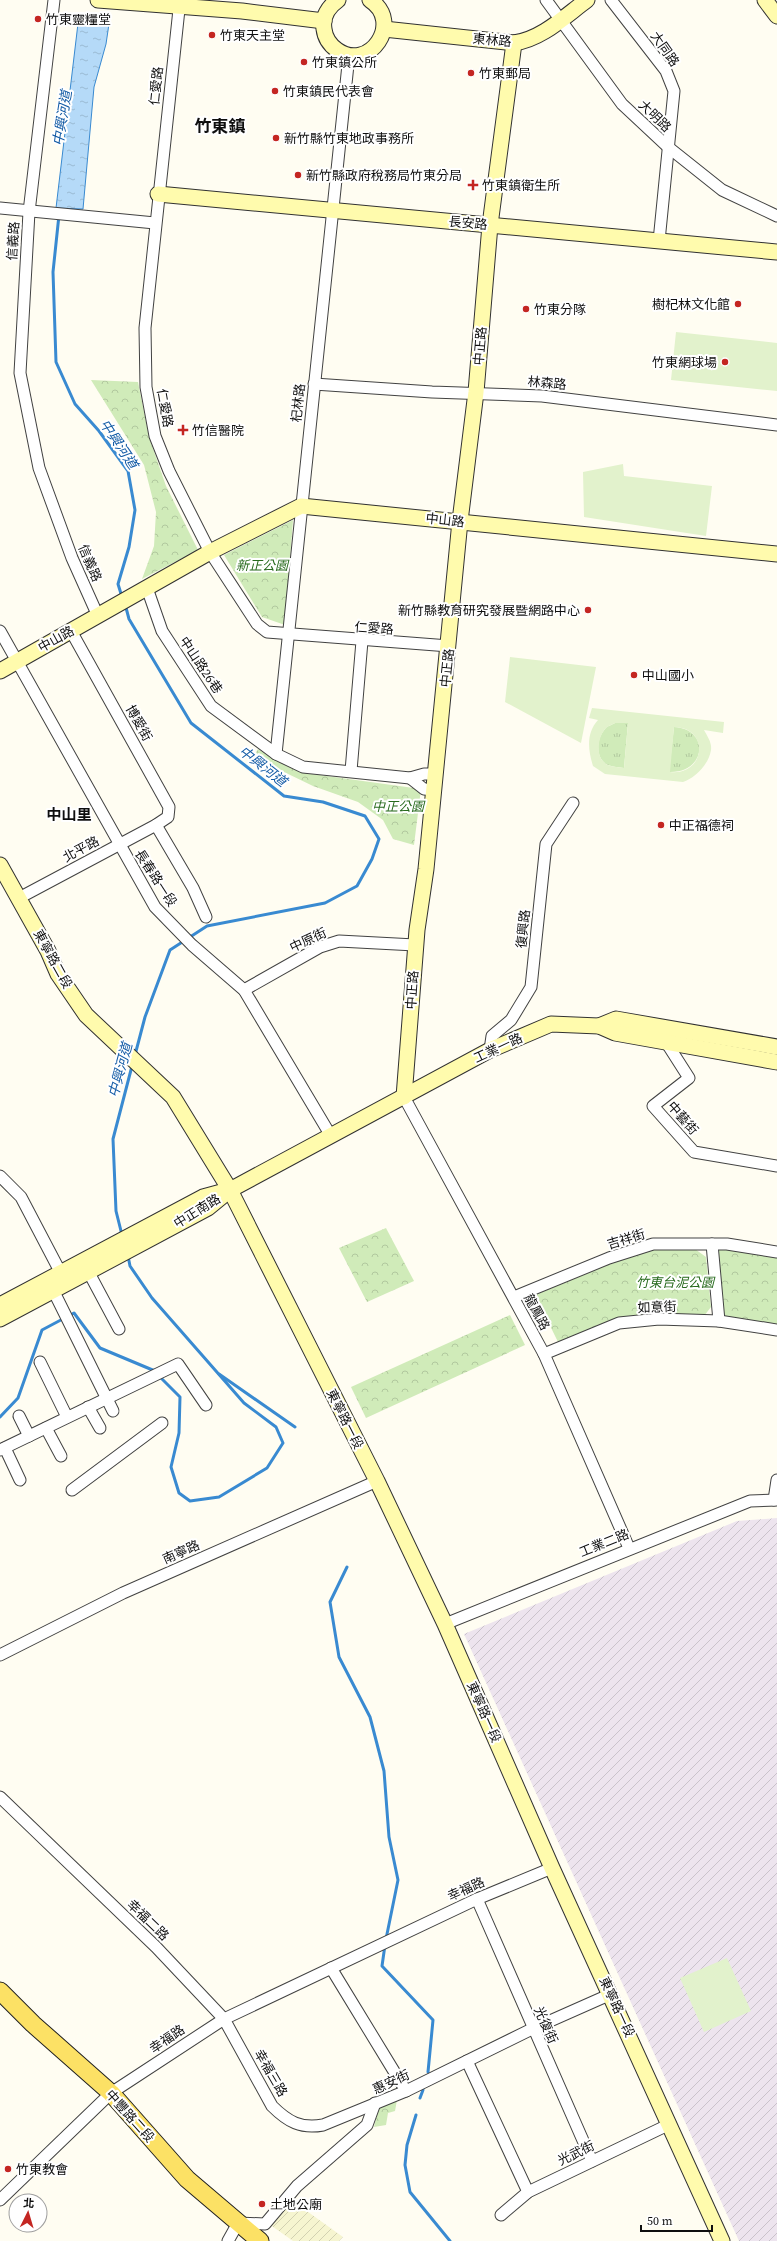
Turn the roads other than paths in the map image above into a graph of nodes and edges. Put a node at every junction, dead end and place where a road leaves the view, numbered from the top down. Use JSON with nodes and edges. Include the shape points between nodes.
{"nodes":[{"id":1,"x":54,"y":0,"type":"edge"},
{"id":2,"x":338,"y":0,"type":"edge"},
{"id":3,"x":370,"y":0,"type":"edge"},
{"id":4,"x":546,"y":0,"type":"edge"},
{"id":5,"x":587,"y":0,"type":"edge"},
{"id":6,"x":611,"y":0,"type":"edge"},
{"id":7,"x":765,"y":0,"type":"edge"},
{"id":8,"x":104,"y":1,"type":"edge"},
{"id":9,"x":180,"y":3,"type":"edge"},
{"id":10,"x":777,"y":16,"type":"edge"},
{"id":11,"x":560,"y":20,"type":"junction"},
{"id":12,"x":324,"y":21,"type":"junction"},
{"id":13,"x":384,"y":29,"type":"junction"},
{"id":14,"x":514,"y":43,"type":"junction"},
{"id":15,"x":349,"y":55,"type":"junction"},
{"id":16,"x":668,"y":148,"type":"junction"},
{"id":17,"x":158,"y":194,"type":"junction"},
{"id":18,"x":0,"y":208,"type":"edge"},
{"id":19,"x":333,"y":210,"type":"junction"},
{"id":20,"x":30,"y":212,"type":"junction"},
{"id":21,"x":777,"y":216,"type":"edge"},
{"id":22,"x":155,"y":223,"type":"junction"},
{"id":23,"x":490,"y":225,"type":"junction"},
{"id":24,"x":659,"y":241,"type":"junction"},
{"id":25,"x":777,"y":252,"type":"edge"},
{"id":26,"x":314,"y":384,"type":"junction"},
{"id":27,"x":476,"y":392,"type":"junction"},
{"id":28,"x":777,"y":425,"type":"edge"},
{"id":29,"x":301,"y":506,"type":"junction"},
{"id":30,"x":460,"y":522,"type":"junction"},
{"id":31,"x":210,"y":552,"type":"junction"},
{"id":32,"x":777,"y":554,"type":"edge"},
{"id":33,"x":141,"y":591,"type":"junction"},
{"id":34,"x":98,"y":616,"type":"junction"},
{"id":35,"x":72,"y":630,"type":"junction"},
{"id":36,"x":0,"y":632,"type":"edge"},
{"id":37,"x":288,"y":635,"type":"junction"},
{"id":38,"x":362,"y":641,"type":"junction"},
{"id":39,"x":449,"y":646,"type":"junction"},
{"id":40,"x":16,"y":662,"type":"junction"},
{"id":41,"x":0,"y":671,"type":"edge"},
{"id":42,"x":276,"y":754,"type":"junction"},
{"id":43,"x":351,"y":772,"type":"junction"},
{"id":44,"x":435,"y":774,"type":"junction"},
{"id":45,"x":410,"y":778,"type":"junction"},
{"id":46,"x":434,"y":790,"type":"junction"},
{"id":47,"x":572,"y":803,"type":"dead end"},
{"id":48,"x":156,"y":825,"type":"junction"},
{"id":49,"x":119,"y":845,"type":"junction"},
{"id":50,"x":0,"y":865,"type":"edge"},
{"id":51,"x":19,"y":898,"type":"junction"},
{"id":52,"x":206,"y":916,"type":"dead end"},
{"id":53,"x":415,"y":944,"type":"junction"},
{"id":54,"x":244,"y":990,"type":"junction"},
{"id":55,"x":599,"y":1026,"type":"junction"},
{"id":56,"x":666,"y":1042,"type":"junction"},
{"id":57,"x":777,"y":1046,"type":"edge"},
{"id":58,"x":490,"y":1050,"type":"junction"},
{"id":59,"x":777,"y":1062,"type":"edge"},
{"id":60,"x":404,"y":1097,"type":"junction"},
{"id":61,"x":331,"y":1136,"type":"junction"},
{"id":62,"x":777,"y":1166,"type":"edge"},
{"id":63,"x":0,"y":1176,"type":"edge"},
{"id":64,"x":230,"y":1190,"type":"junction"},
{"id":65,"x":125,"y":1244,"type":"junction"},
{"id":66,"x":712,"y":1244,"type":"junction"},
{"id":67,"x":777,"y":1252,"type":"edge"},
{"id":68,"x":88,"y":1271,"type":"junction"},
{"id":69,"x":60,"y":1282,"type":"junction"},
{"id":70,"x":514,"y":1297,"type":"junction"},
{"id":71,"x":0,"y":1305,"type":"edge"},
{"id":72,"x":0,"y":1319,"type":"edge"},
{"id":73,"x":719,"y":1321,"type":"junction"},
{"id":74,"x":119,"y":1329,"type":"dead end"},
{"id":75,"x":777,"y":1330,"type":"edge"},
{"id":76,"x":544,"y":1354,"type":"junction"},
{"id":77,"x":40,"y":1362,"type":"dead end"},
{"id":78,"x":107,"y":1398,"type":"junction"},
{"id":79,"x":206,"y":1405,"type":"dead end"},
{"id":80,"x":88,"y":1407,"type":"junction"},
{"id":81,"x":113,"y":1411,"type":"dead end"},
{"id":82,"x":19,"y":1416,"type":"dead end"},
{"id":83,"x":67,"y":1417,"type":"junction"},
{"id":84,"x":162,"y":1424,"type":"dead end"},
{"id":85,"x":46,"y":1428,"type":"junction"},
{"id":86,"x":100,"y":1428,"type":"dead end"},
{"id":87,"x":29,"y":1436,"type":"junction"},
{"id":88,"x":2,"y":1449,"type":"edge"},
{"id":89,"x":61,"y":1456,"type":"dead end"},
{"id":90,"x":20,"y":1480,"type":"dead end"},
{"id":91,"x":777,"y":1480,"type":"edge"},
{"id":92,"x":376,"y":1481,"type":"junction"},
{"id":93,"x":72,"y":1490,"type":"dead end"},
{"id":94,"x":775,"y":1500,"type":"edge"},
{"id":95,"x":629,"y":1548,"type":"junction"},
{"id":96,"x":445,"y":1624,"type":"junction"},
{"id":97,"x":0,"y":1656,"type":"edge"},
{"id":98,"x":0,"y":1797,"type":"edge"},
{"id":99,"x":552,"y":1868,"type":"junction"},
{"id":100,"x":477,"y":1899,"type":"junction"},
{"id":101,"x":331,"y":1968,"type":"junction"},
{"id":102,"x":0,"y":1991,"type":"edge"},
{"id":103,"x":611,"y":1994,"type":"junction"},
{"id":104,"x":224,"y":2019,"type":"junction"},
{"id":105,"x":532,"y":2029,"type":"junction"},
{"id":106,"x":467,"y":2061,"type":"junction"},
{"id":107,"x":406,"y":2091,"type":"junction"},
{"id":108,"x":111,"y":2093,"type":"junction"},
{"id":109,"x":375,"y":2103,"type":"junction"},
{"id":110,"x":670,"y":2124,"type":"junction"},
{"id":111,"x":592,"y":2161,"type":"junction"},
{"id":112,"x":528,"y":2192,"type":"junction"},
{"id":113,"x":0,"y":2200,"type":"edge"},
{"id":114,"x":501,"y":2215,"type":"dead end"},
{"id":115,"x":238,"y":2224,"type":"junction"},
{"id":116,"x":228,"y":2241,"type":"edge"},
{"id":117,"x":260,"y":2241,"type":"edge"},
{"id":118,"x":722,"y":2241,"type":"edge"}],
"edges":[{"from":1,"to":20,"type":"street","name":"信義路"},
{"from":2,"to":12,"type":"street","via":[[327,12]]},
{"from":3,"to":13,"type":"street","via":[[381,10]]},
{"from":4,"to":11,"type":"street","name":"大明路"},
{"from":5,"to":11,"type":"street","name":"東林路"},
{"from":6,"to":16,"type":"street","name":"大同路","via":[[666,71],[674,91]]},
{"from":7,"to":10,"type":"street"},
{"from":8,"to":9,"type":"street"},
{"from":9,"to":12,"type":"street"},
{"from":9,"to":17,"type":"street","name":"仁愛路"},
{"from":11,"to":14,"type":"street","name":"東林路","via":[[527,41]]},
{"from":11,"to":16,"type":"street","name":"大明路","via":[[622,104]]},
{"from":12,"to":15,"type":"street","via":[[327,39],[336,50]]},
{"from":13,"to":14,"type":"street","name":"東林路"},
{"from":13,"to":15,"type":"street","via":[[382,38],[372,49],[359,55]]},
{"from":14,"to":23,"type":"street","name":"中正路"},
{"from":15,"to":19,"type":"street","name":"杞林路"},
{"from":16,"to":21,"type":"street","name":"大明路","via":[[722,190]]},
{"from":16,"to":24,"type":"street","name":"大同路"},
{"from":17,"to":19,"type":"street","name":"長安路"},
{"from":17,"to":22,"type":"street","name":"仁愛路"},
{"from":18,"to":20,"type":"street"},
{"from":19,"to":23,"type":"street","name":"長安路"},
{"from":19,"to":26,"type":"street","name":"杞林路"},
{"from":20,"to":22,"type":"street"},
{"from":20,"to":34,"type":"street","name":"信義路","via":[[20,373],[39,468],[72,558]]},
{"from":22,"to":31,"type":"street","name":"仁愛路","via":[[145,328],[146,387],[155,436],[169,471]]},
{"from":23,"to":24,"type":"street","name":"長安路"},
{"from":23,"to":27,"type":"street","name":"中正路"},
{"from":24,"to":25,"type":"street","name":"長安路"},
{"from":26,"to":27,"type":"street","name":"林森路","via":[[432,392]]},
{"from":26,"to":29,"type":"street","name":"杞林路"},
{"from":27,"to":28,"type":"street","name":"林森路","via":[[596,402]]},
{"from":27,"to":30,"type":"street","name":"中正路"},
{"from":29,"to":30,"type":"street","name":"中山路"},
{"from":29,"to":31,"type":"street"},
{"from":29,"to":37,"type":"street","name":"杞林路"},
{"from":30,"to":32,"type":"street","name":"中山路"},
{"from":30,"to":39,"type":"street","name":"中正路"},
{"from":31,"to":33,"type":"street"},
{"from":31,"to":37,"type":"street","name":"仁愛路","via":[[257,624],[267,632]]},
{"from":33,"to":34,"type":"street","name":"中山路"},
{"from":33,"to":42,"type":"street","name":"中山路26巷","via":[[162,631],[211,706]]},
{"from":34,"to":35,"type":"street","name":"中山路"},
{"from":35,"to":40,"type":"street","name":"中山路"},
{"from":35,"to":48,"type":"street","name":"博愛街","via":[[169,807],[168,817]]},
{"from":36,"to":40,"type":"street","name":"長春路一段"},
{"from":37,"to":38,"type":"street","name":"仁愛路"},
{"from":37,"to":42,"type":"street","name":"杞林路"},
{"from":38,"to":39,"type":"street","name":"仁愛路"},
{"from":38,"to":43,"type":"street"},
{"from":39,"to":44,"type":"street","name":"中正路"},
{"from":40,"to":41,"type":"street","name":"中山路"},
{"from":40,"to":49,"type":"street","name":"長春路一段"},
{"from":42,"to":43,"type":"street","name":"中山路26巷","via":[[303,767]]},
{"from":43,"to":45,"type":"street","name":"中山路26巷"},
{"from":44,"to":45,"type":"street"},
{"from":44,"to":46,"type":"street","name":"中正路"},
{"from":45,"to":46,"type":"street","via":[[424,789]]},
{"from":46,"to":53,"type":"street","name":"中正路"},
{"from":47,"to":58,"type":"street","name":"復興路","via":[[546,844],[531,987],[511,1020],[492,1036]]},
{"from":48,"to":49,"type":"street","name":"北平路"},
{"from":48,"to":52,"type":"street","via":[[193,888]]},
{"from":49,"to":51,"type":"street","name":"北平路"},
{"from":49,"to":54,"type":"street","name":"長春路一段","via":[[155,907],[178,932]]},
{"from":50,"to":51,"type":"street","name":"東寧路二段"},
{"from":51,"to":64,"type":"street","name":"東寧路二段","via":[[58,974],[86,1015],[173,1097]]},
{"from":53,"to":54,"type":"street","name":"中原街","via":[[339,941],[320,947]]},
{"from":53,"to":60,"type":"street","name":"中正路"},
{"from":54,"to":61,"type":"street","name":"長春路一段"},
{"from":55,"to":56,"type":"street","name":"工業一路","via":[[615,1033]]},
{"from":55,"to":57,"type":"street","name":"工業一路","via":[[616,1019]]},
{"from":55,"to":58,"type":"street","name":"工業一路","via":[[552,1024]]},
{"from":56,"to":59,"type":"street","name":"工業一路"},
{"from":56,"to":62,"type":"street","name":"中藝街","via":[[689,1078],[653,1106],[694,1152]]},
{"from":58,"to":60,"type":"street","name":"工業一路"},
{"from":60,"to":61,"type":"street"},
{"from":60,"to":70,"type":"street","name":"龍鳳路"},
{"from":61,"to":64,"type":"street"},
{"from":63,"to":69,"type":"street","via":[[21,1197]]},
{"from":64,"to":65,"type":"street","name":"中正南路","via":[[203,1197]]},
{"from":64,"to":92,"type":"street","name":"東寧路一段"},
{"from":65,"to":68,"type":"street","name":"中正南路"},
{"from":65,"to":69,"type":"street","name":"中正南路"},
{"from":66,"to":67,"type":"street","name":"吉祥街"},
{"from":66,"to":70,"type":"street","name":"吉祥街","via":[[653,1244],[609,1258]]},
{"from":66,"to":73,"type":"street"},
{"from":68,"to":69,"type":"street","name":"中正南路"},
{"from":68,"to":74,"type":"street"},
{"from":69,"to":71,"type":"street","name":"中正南路"},
{"from":69,"to":72,"type":"street","name":"中正南路"},
{"from":69,"to":78,"type":"street","via":[[64,1312]]},
{"from":70,"to":76,"type":"street","name":"龍鳳路"},
{"from":73,"to":75,"type":"street","name":"如意街"},
{"from":73,"to":76,"type":"street","name":"如意街","via":[[659,1319],[619,1323]]},
{"from":76,"to":95,"type":"street","name":"龍鳳路"},
{"from":77,"to":83,"type":"street"},
{"from":78,"to":79,"type":"street","via":[[178,1364]]},
{"from":78,"to":80,"type":"street"},
{"from":78,"to":81,"type":"street"},
{"from":80,"to":83,"type":"street"},
{"from":80,"to":86,"type":"street"},
{"from":82,"to":87,"type":"street"},
{"from":83,"to":85,"type":"street"},
{"from":84,"to":93,"type":"street"},
{"from":85,"to":87,"type":"street"},
{"from":85,"to":89,"type":"street"},
{"from":87,"to":88,"type":"street"},
{"from":88,"to":90,"type":"street"},
{"from":91,"to":94,"type":"street"},
{"from":92,"to":96,"type":"street","name":"東寧路一段"},
{"from":92,"to":97,"type":"street","name":"南寧路","via":[[130,1590]]},
{"from":94,"to":95,"type":"street","name":"工業二路","via":[[750,1501]]},
{"from":95,"to":96,"type":"street","name":"工業二路"},
{"from":96,"to":99,"type":"street","name":"東寧路一段"},
{"from":98,"to":104,"type":"street","name":"幸福二路","via":[[156,1947]]},
{"from":99,"to":100,"type":"street","name":"幸福路"},
{"from":99,"to":103,"type":"street","name":"東寧路一段"},
{"from":100,"to":101,"type":"street","name":"幸福路"},
{"from":100,"to":105,"type":"street","name":"光復街"},
{"from":101,"to":104,"type":"street","name":"幸福路"},
{"from":101,"to":107,"type":"street"},
{"from":102,"to":108,"type":"main road","name":"中豐路二段"},
{"from":103,"to":105,"type":"street","name":"惠安街"},
{"from":103,"to":110,"type":"street","name":"東寧路一段"},
{"from":104,"to":108,"type":"street","name":"幸福路"},
{"from":104,"to":109,"type":"street","name":"幸福三路","via":[[272,2106],[284,2118],[298,2125],[323,2125]]},
{"from":105,"to":106,"type":"street","name":"惠安街"},
{"from":105,"to":111,"type":"street","name":"光復街"},
{"from":106,"to":107,"type":"street","name":"惠安街"},
{"from":106,"to":112,"type":"street"},
{"from":107,"to":109,"type":"street","name":"惠安街"},
{"from":108,"to":113,"type":"street","name":"幸福路"},
{"from":108,"to":115,"type":"main road","name":"中豐路二段","via":[[187,2179]]},
{"from":109,"to":115,"type":"street","name":"惠安街","via":[[367,2124],[296,2186],[265,2224]]},
{"from":110,"to":111,"type":"street","name":"光武街"},
{"from":110,"to":118,"type":"street","name":"東寧路一段"},
{"from":111,"to":112,"type":"street","name":"光武街"},
{"from":112,"to":114,"type":"street","name":"光武街"},
{"from":115,"to":116,"type":"street"},
{"from":115,"to":117,"type":"main road","name":"中豐路二段"}]}
